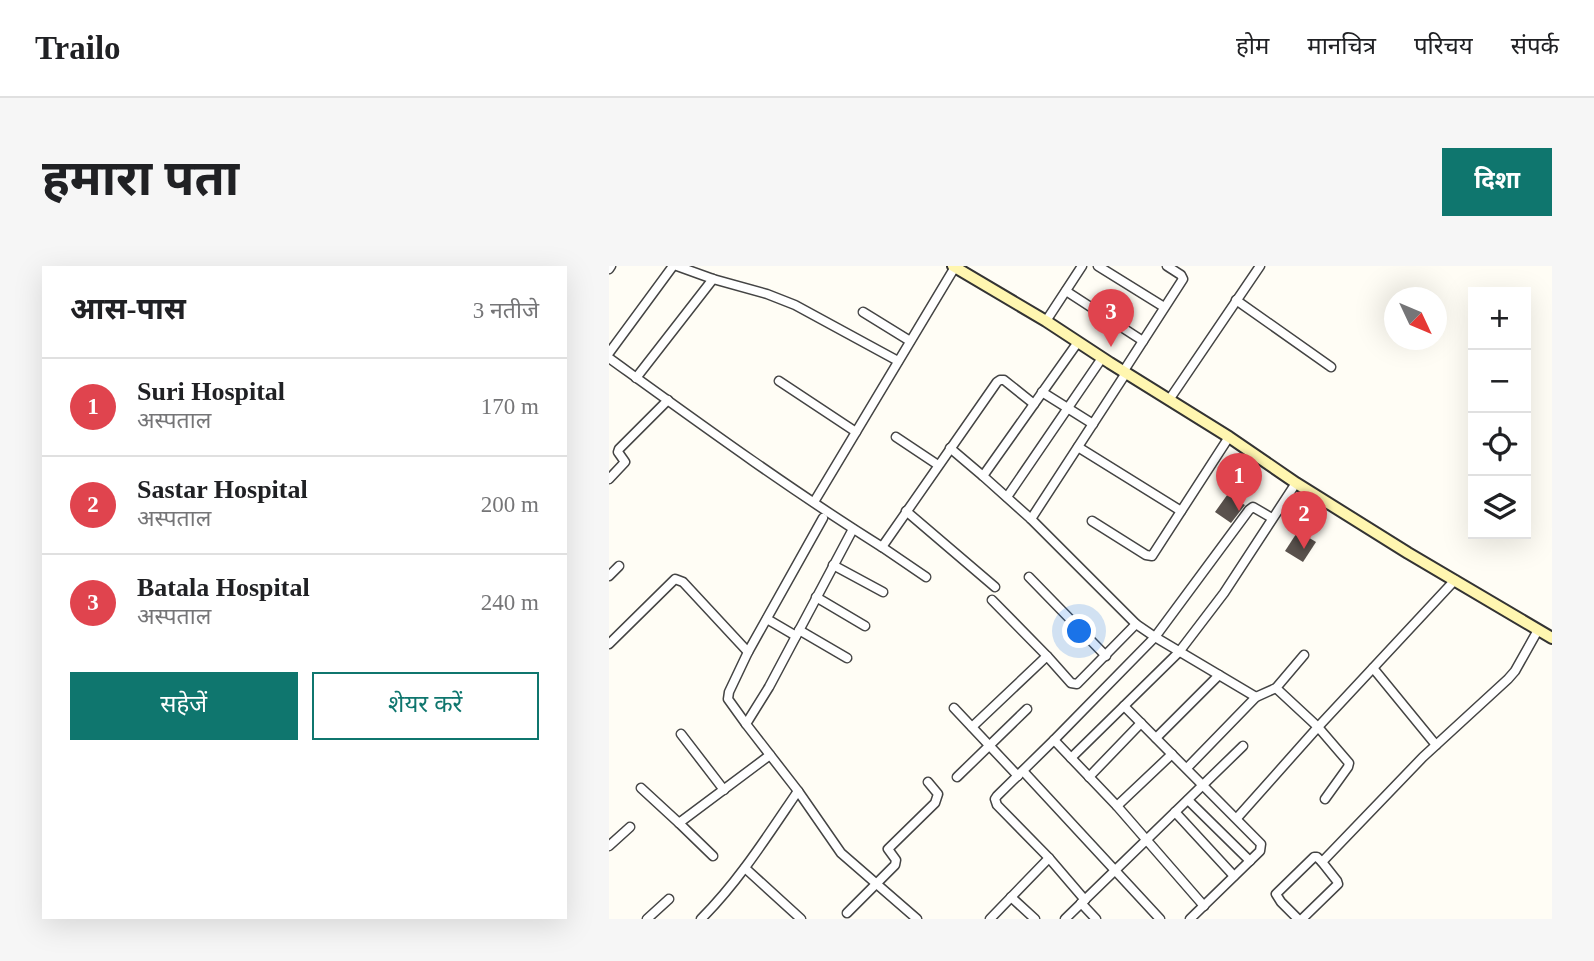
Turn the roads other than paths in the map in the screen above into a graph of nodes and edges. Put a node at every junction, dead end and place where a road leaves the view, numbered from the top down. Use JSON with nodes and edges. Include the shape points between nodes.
{"nodes":[{"id":1,"x":675,"y":266,"type":"edge"},
{"id":2,"x":954,"y":266,"type":"edge"},
{"id":3,"x":1082,"y":266,"type":"edge"},
{"id":4,"x":1098,"y":266,"type":"edge"},
{"id":5,"x":1167,"y":266,"type":"edge"},
{"id":6,"x":1254,"y":268,"type":"edge"},
{"id":7,"x":713,"y":279,"type":"junction"},
{"id":8,"x":1066,"y":291,"type":"junction"},
{"id":9,"x":1237,"y":300,"type":"junction"},
{"id":10,"x":1164,"y":307,"type":"junction"},
{"id":11,"x":863,"y":312,"type":"dead end"},
{"id":12,"x":1046,"y":321,"type":"junction"},
{"id":13,"x":910,"y":341,"type":"junction"},
{"id":14,"x":1143,"y":341,"type":"junction"},
{"id":15,"x":1078,"y":342,"type":"junction"},
{"id":16,"x":609,"y":355,"type":"edge"},
{"id":17,"x":1103,"y":358,"type":"junction"},
{"id":18,"x":898,"y":361,"type":"junction"},
{"id":19,"x":1331,"y":368,"type":"dead end"},
{"id":20,"x":1124,"y":372,"type":"junction"},
{"id":21,"x":636,"y":377,"type":"junction"},
{"id":22,"x":779,"y":381,"type":"dead end"},
{"id":23,"x":1042,"y":392,"type":"junction"},
{"id":24,"x":1169,"y":400,"type":"junction"},
{"id":25,"x":668,"y":401,"type":"junction"},
{"id":26,"x":1034,"y":404,"type":"junction"},
{"id":27,"x":1068,"y":409,"type":"junction"},
{"id":28,"x":1093,"y":424,"type":"junction"},
{"id":29,"x":856,"y":432,"type":"junction"},
{"id":30,"x":896,"y":437,"type":"dead end"},
{"id":31,"x":1229,"y":437,"type":"junction"},
{"id":32,"x":1078,"y":447,"type":"junction"},
{"id":33,"x":950,"y":448,"type":"junction"},
{"id":34,"x":938,"y":466,"type":"junction"},
{"id":35,"x":983,"y":476,"type":"junction"},
{"id":36,"x":609,"y":479,"type":"edge"},
{"id":37,"x":1296,"y":483,"type":"junction"},
{"id":38,"x":1007,"y":497,"type":"junction"},
{"id":39,"x":814,"y":502,"type":"junction"},
{"id":40,"x":1181,"y":511,"type":"junction"},
{"id":41,"x":906,"y":512,"type":"junction"},
{"id":42,"x":823,"y":518,"type":"dead end"},
{"id":43,"x":1272,"y":518,"type":"junction"},
{"id":44,"x":1031,"y":519,"type":"junction"},
{"id":45,"x":1092,"y":521,"type":"dead end"},
{"id":46,"x":853,"y":529,"type":"junction"},
{"id":47,"x":882,"y":547,"type":"junction"},
{"id":48,"x":833,"y":565,"type":"junction"},
{"id":49,"x":619,"y":566,"type":"dead end"},
{"id":50,"x":609,"y":576,"type":"edge"},
{"id":51,"x":926,"y":577,"type":"dead end"},
{"id":52,"x":1029,"y":577,"type":"dead end"},
{"id":53,"x":1455,"y":580,"type":"junction"},
{"id":54,"x":995,"y":586,"type":"dead end"},
{"id":55,"x":883,"y":592,"type":"dead end"},
{"id":56,"x":816,"y":597,"type":"junction"},
{"id":57,"x":992,"y":600,"type":"dead end"},
{"id":58,"x":767,"y":619,"type":"junction"},
{"id":59,"x":1136,"y":624,"type":"junction"},
{"id":60,"x":866,"y":626,"type":"dead end"},
{"id":61,"x":1538,"y":629,"type":"junction"},
{"id":62,"x":798,"y":633,"type":"junction"},
{"id":63,"x":1155,"y":637,"type":"junction"},
{"id":64,"x":1552,"y":638,"type":"edge"},
{"id":65,"x":609,"y":644,"type":"edge"},
{"id":66,"x":748,"y":652,"type":"junction"},
{"id":67,"x":1179,"y":652,"type":"junction"},
{"id":68,"x":1304,"y":655,"type":"dead end"},
{"id":69,"x":1047,"y":656,"type":"junction"},
{"id":70,"x":1106,"y":656,"type":"junction"},
{"id":71,"x":847,"y":657,"type":"dead end"},
{"id":72,"x":1373,"y":668,"type":"junction"},
{"id":73,"x":1219,"y":675,"type":"junction"},
{"id":74,"x":1276,"y":688,"type":"junction"},
{"id":75,"x":1256,"y":696,"type":"junction"},
{"id":76,"x":1124,"y":706,"type":"junction"},
{"id":77,"x":954,"y":708,"type":"dead end"},
{"id":78,"x":1027,"y":709,"type":"dead end"},
{"id":79,"x":1141,"y":723,"type":"junction"},
{"id":80,"x":746,"y":724,"type":"junction"},
{"id":81,"x":972,"y":727,"type":"junction"},
{"id":82,"x":1318,"y":727,"type":"junction"},
{"id":83,"x":681,"y":734,"type":"dead end"},
{"id":84,"x":1156,"y":738,"type":"junction"},
{"id":85,"x":1054,"y":740,"type":"junction"},
{"id":86,"x":989,"y":745,"type":"junction"},
{"id":87,"x":1436,"y":745,"type":"junction"},
{"id":88,"x":1243,"y":746,"type":"dead end"},
{"id":89,"x":1172,"y":754,"type":"junction"},
{"id":90,"x":770,"y":755,"type":"junction"},
{"id":91,"x":1071,"y":758,"type":"junction"},
{"id":92,"x":1187,"y":768,"type":"junction"},
{"id":93,"x":1021,"y":773,"type":"junction"},
{"id":94,"x":957,"y":777,"type":"dead end"},
{"id":95,"x":1089,"y":777,"type":"junction"},
{"id":96,"x":928,"y":782,"type":"dead end"},
{"id":97,"x":1204,"y":785,"type":"junction"},
{"id":98,"x":641,"y":788,"type":"dead end"},
{"id":99,"x":724,"y":790,"type":"junction"},
{"id":100,"x":798,"y":790,"type":"junction"},
{"id":101,"x":1325,"y":799,"type":"dead end"},
{"id":102,"x":1188,"y":800,"type":"junction"},
{"id":103,"x":1117,"y":806,"type":"junction"},
{"id":104,"x":1175,"y":812,"type":"junction"},
{"id":105,"x":1237,"y":818,"type":"junction"},
{"id":106,"x":680,"y":823,"type":"junction"},
{"id":107,"x":630,"y":827,"type":"dead end"},
{"id":108,"x":1146,"y":840,"type":"junction"},
{"id":109,"x":609,"y":846,"type":"edge"},
{"id":110,"x":713,"y":856,"type":"dead end"},
{"id":111,"x":1049,"y":858,"type":"junction"},
{"id":112,"x":1250,"y":861,"type":"junction"},
{"id":113,"x":1322,"y":862,"type":"junction"},
{"id":114,"x":745,"y":868,"type":"junction"},
{"id":115,"x":1114,"y":870,"type":"junction"},
{"id":116,"x":1234,"y":876,"type":"junction"},
{"id":117,"x":876,"y":884,"type":"junction"},
{"id":118,"x":1011,"y":897,"type":"junction"},
{"id":119,"x":669,"y":899,"type":"dead end"},
{"id":120,"x":1083,"y":902,"type":"junction"},
{"id":121,"x":1204,"y":906,"type":"junction"},
{"id":122,"x":847,"y":913,"type":"dead end"},
{"id":123,"x":647,"y":919,"type":"edge"},
{"id":124,"x":701,"y":919,"type":"edge"},
{"id":125,"x":801,"y":919,"type":"edge"},
{"id":126,"x":916,"y":919,"type":"edge"},
{"id":127,"x":990,"y":919,"type":"edge"},
{"id":128,"x":1035,"y":919,"type":"edge"},
{"id":129,"x":1065,"y":919,"type":"edge"},
{"id":130,"x":1096,"y":919,"type":"edge"},
{"id":131,"x":1160,"y":919,"type":"edge"},
{"id":132,"x":1190,"y":919,"type":"edge"},
{"id":133,"x":1300,"y":919,"type":"edge"}],
"edges":[{"from":1,"to":7,"type":"street"},
{"from":1,"to":16,"type":"street"},
{"from":2,"to":12,"type":"main road"},
{"from":2,"to":13,"type":"street"},
{"from":3,"to":8,"type":"street"},
{"from":4,"to":10,"type":"street"},
{"from":5,"to":10,"type":"street","via":[[1183,279]]},
{"from":6,"to":9,"type":"street"},
{"from":7,"to":18,"type":"street","via":[[795,305]]},
{"from":7,"to":21,"type":"street"},
{"from":8,"to":12,"type":"street"},
{"from":8,"to":14,"type":"street"},
{"from":9,"to":19,"type":"street"},
{"from":9,"to":24,"type":"street"},
{"from":10,"to":14,"type":"street"},
{"from":11,"to":13,"type":"street"},
{"from":12,"to":15,"type":"main road"},
{"from":13,"to":18,"type":"street"},
{"from":14,"to":20,"type":"street"},
{"from":15,"to":17,"type":"main road"},
{"from":15,"to":23,"type":"street"},
{"from":16,"to":21,"type":"street"},
{"from":17,"to":20,"type":"main road"},
{"from":17,"to":27,"type":"street"},
{"from":18,"to":29,"type":"street"},
{"from":20,"to":24,"type":"main road"},
{"from":20,"to":28,"type":"street"},
{"from":21,"to":25,"type":"street"},
{"from":22,"to":29,"type":"street"},
{"from":23,"to":26,"type":"street"},
{"from":23,"to":27,"type":"street"},
{"from":24,"to":31,"type":"main road"},
{"from":25,"to":36,"type":"street","via":[[619,449],[625,462]]},
{"from":25,"to":39,"type":"street"},
{"from":26,"to":33,"type":"street","via":[[1000,380]]},
{"from":26,"to":35,"type":"street"},
{"from":27,"to":28,"type":"street"},
{"from":27,"to":38,"type":"street"},
{"from":28,"to":32,"type":"street"},
{"from":29,"to":39,"type":"street"},
{"from":30,"to":34,"type":"street"},
{"from":31,"to":37,"type":"main road"},
{"from":31,"to":40,"type":"street"},
{"from":32,"to":40,"type":"street"},
{"from":32,"to":44,"type":"street"},
{"from":33,"to":34,"type":"street"},
{"from":33,"to":35,"type":"street"},
{"from":34,"to":41,"type":"street"},
{"from":35,"to":38,"type":"street"},
{"from":37,"to":43,"type":"street"},
{"from":37,"to":53,"type":"main road"},
{"from":38,"to":44,"type":"street"},
{"from":39,"to":46,"type":"street"},
{"from":40,"to":45,"type":"street","via":[[1152,556]]},
{"from":41,"to":47,"type":"street"},
{"from":41,"to":54,"type":"street"},
{"from":42,"to":58,"type":"street"},
{"from":43,"to":63,"type":"street","via":[[1254,507],[1249,509]]},
{"from":43,"to":67,"type":"street"},
{"from":44,"to":59,"type":"street"},
{"from":46,"to":47,"type":"street"},
{"from":46,"to":48,"type":"street"},
{"from":47,"to":51,"type":"street"},
{"from":48,"to":55,"type":"street"},
{"from":48,"to":56,"type":"street"},
{"from":49,"to":50,"type":"street"},
{"from":52,"to":70,"type":"street"},
{"from":53,"to":61,"type":"main road"},
{"from":53,"to":72,"type":"street"},
{"from":56,"to":60,"type":"street"},
{"from":56,"to":62,"type":"street"},
{"from":57,"to":69,"type":"street"},
{"from":58,"to":62,"type":"street"},
{"from":58,"to":66,"type":"street"},
{"from":59,"to":63,"type":"street"},
{"from":59,"to":70,"type":"street"},
{"from":61,"to":64,"type":"main road"},
{"from":61,"to":87,"type":"street","via":[[1515,671]]},
{"from":62,"to":71,"type":"street"},
{"from":62,"to":80,"type":"street"},
{"from":63,"to":67,"type":"street"},
{"from":63,"to":85,"type":"street"},
{"from":65,"to":66,"type":"street","via":[[675,579],[683,582]]},
{"from":66,"to":80,"type":"street","via":[[728,695]]},
{"from":67,"to":73,"type":"street"},
{"from":67,"to":76,"type":"street"},
{"from":68,"to":74,"type":"street"},
{"from":69,"to":70,"type":"street","via":[[1074,684]]},
{"from":69,"to":81,"type":"street"},
{"from":72,"to":82,"type":"street"},
{"from":72,"to":87,"type":"street"},
{"from":73,"to":75,"type":"street"},
{"from":73,"to":84,"type":"street"},
{"from":74,"to":75,"type":"street"},
{"from":74,"to":82,"type":"street"},
{"from":75,"to":92,"type":"street"},
{"from":76,"to":79,"type":"street"},
{"from":76,"to":91,"type":"street"},
{"from":77,"to":81,"type":"street"},
{"from":78,"to":86,"type":"street"},
{"from":79,"to":84,"type":"street"},
{"from":79,"to":95,"type":"street"},
{"from":80,"to":90,"type":"street"},
{"from":81,"to":86,"type":"street"},
{"from":82,"to":101,"type":"street","via":[[1349,764]]},
{"from":82,"to":105,"type":"street"},
{"from":83,"to":99,"type":"street"},
{"from":84,"to":89,"type":"street"},
{"from":85,"to":91,"type":"street"},
{"from":85,"to":93,"type":"street"},
{"from":86,"to":93,"type":"street"},
{"from":86,"to":94,"type":"street"},
{"from":87,"to":113,"type":"street"},
{"from":88,"to":97,"type":"street"},
{"from":89,"to":92,"type":"street"},
{"from":89,"to":103,"type":"street"},
{"from":90,"to":99,"type":"street"},
{"from":90,"to":100,"type":"street"},
{"from":91,"to":95,"type":"street"},
{"from":92,"to":97,"type":"street"},
{"from":93,"to":111,"type":"street","via":[[995,802]]},
{"from":93,"to":115,"type":"street"},
{"from":95,"to":103,"type":"street"},
{"from":96,"to":117,"type":"street","via":[[938,794],[935,803],[888,849],[896,862]]},
{"from":97,"to":102,"type":"street"},
{"from":97,"to":105,"type":"street"},
{"from":98,"to":106,"type":"street"},
{"from":99,"to":106,"type":"street"},
{"from":100,"to":114,"type":"street"},
{"from":100,"to":117,"type":"street","via":[[841,853]]},
{"from":102,"to":104,"type":"street"},
{"from":102,"to":112,"type":"street"},
{"from":103,"to":108,"type":"street"},
{"from":104,"to":108,"type":"street"},
{"from":104,"to":116,"type":"street"},
{"from":105,"to":112,"type":"street","via":[[1261,844],[1262,849]]},
{"from":106,"to":110,"type":"street"},
{"from":107,"to":109,"type":"street"},
{"from":108,"to":115,"type":"street"},
{"from":108,"to":121,"type":"street"},
{"from":111,"to":118,"type":"street"},
{"from":111,"to":120,"type":"street"},
{"from":112,"to":116,"type":"street"},
{"from":113,"to":133,"type":"street","via":[[1338,884]]},
{"from":113,"to":133,"type":"street","via":[[1314,857],[1276,894]]},
{"from":114,"to":124,"type":"street"},
{"from":114,"to":125,"type":"street"},
{"from":115,"to":120,"type":"street"},
{"from":115,"to":131,"type":"street"},
{"from":116,"to":121,"type":"street"},
{"from":117,"to":122,"type":"street"},
{"from":117,"to":126,"type":"street"},
{"from":118,"to":127,"type":"street"},
{"from":118,"to":128,"type":"street"},
{"from":119,"to":123,"type":"street"},
{"from":120,"to":129,"type":"street"},
{"from":120,"to":130,"type":"street"},
{"from":121,"to":132,"type":"street"}]}
